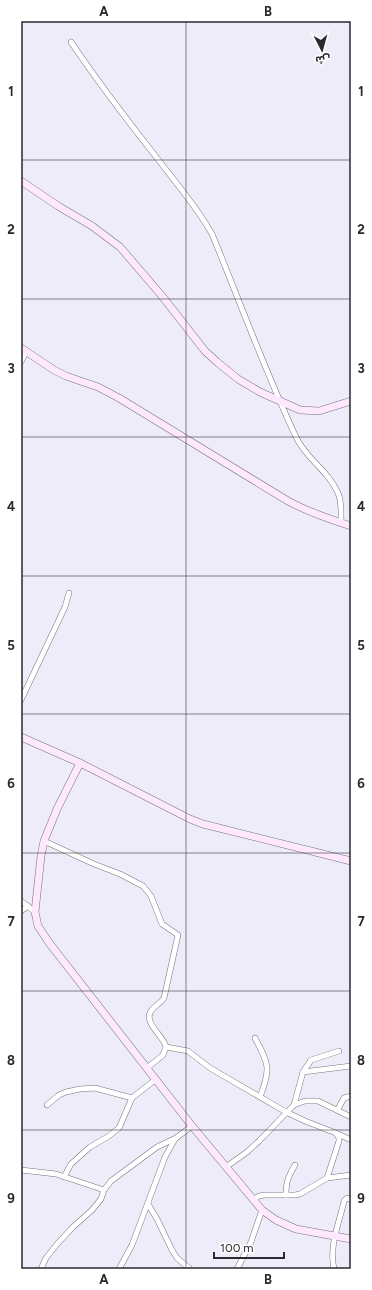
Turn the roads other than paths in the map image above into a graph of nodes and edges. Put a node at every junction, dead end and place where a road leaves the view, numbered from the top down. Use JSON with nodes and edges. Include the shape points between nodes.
{"nodes":[{"id":1,"x":71,"y":42,"type":"dead end"},
{"id":2,"x":21,"y":180,"type":"edge"},
{"id":3,"x":23,"y":350,"type":"edge"},
{"id":4,"x":21,"y":362,"type":"edge"},
{"id":5,"x":279,"y":400,"type":"junction"},
{"id":6,"x":351,"y":401,"type":"edge"},
{"id":7,"x":341,"y":523,"type":"junction"},
{"id":8,"x":351,"y":526,"type":"edge"},
{"id":9,"x":69,"y":593,"type":"dead end"},
{"id":10,"x":21,"y":700,"type":"edge"},
{"id":11,"x":21,"y":737,"type":"edge"},
{"id":12,"x":80,"y":763,"type":"junction"},
{"id":13,"x":44,"y":841,"type":"junction"},
{"id":14,"x":351,"y":861,"type":"edge"},
{"id":15,"x":21,"y":901,"type":"edge"},
{"id":16,"x":28,"y":906,"type":"junction"},
{"id":17,"x":21,"y":911,"type":"edge"},
{"id":18,"x":35,"y":912,"type":"junction"},
{"id":19,"x":255,"y":1038,"type":"dead end"},
{"id":20,"x":166,"y":1047,"type":"junction"},
{"id":21,"x":339,"y":1051,"type":"dead end"},
{"id":22,"x":351,"y":1066,"type":"edge"},
{"id":23,"x":147,"y":1068,"type":"junction"},
{"id":24,"x":303,"y":1072,"type":"junction"},
{"id":25,"x":156,"y":1079,"type":"junction"},
{"id":26,"x":351,"y":1096,"type":"edge"},
{"id":27,"x":260,"y":1097,"type":"junction"},
{"id":28,"x":132,"y":1098,"type":"junction"},
{"id":29,"x":47,"y":1105,"type":"dead end"},
{"id":30,"x":294,"y":1105,"type":"junction"},
{"id":31,"x":338,"y":1109,"type":"junction"},
{"id":32,"x":286,"y":1112,"type":"junction"},
{"id":33,"x":351,"y":1117,"type":"edge"},
{"id":34,"x":192,"y":1126,"type":"junction"},
{"id":35,"x":336,"y":1133,"type":"junction"},
{"id":36,"x":176,"y":1138,"type":"junction"},
{"id":37,"x":351,"y":1140,"type":"edge"},
{"id":38,"x":295,"y":1166,"type":"dead end"},
{"id":39,"x":226,"y":1167,"type":"junction"},
{"id":40,"x":21,"y":1170,"type":"edge"},
{"id":41,"x":351,"y":1175,"type":"edge"},
{"id":42,"x":64,"y":1177,"type":"junction"},
{"id":43,"x":327,"y":1178,"type":"junction"},
{"id":44,"x":104,"y":1190,"type":"junction"},
{"id":45,"x":286,"y":1195,"type":"junction"},
{"id":46,"x":351,"y":1199,"type":"edge"},
{"id":47,"x":253,"y":1200,"type":"junction"},
{"id":48,"x":148,"y":1204,"type":"junction"},
{"id":49,"x":262,"y":1210,"type":"junction"},
{"id":50,"x":334,"y":1236,"type":"junction"},
{"id":51,"x":351,"y":1239,"type":"edge"},
{"id":52,"x":41,"y":1269,"type":"edge"},
{"id":53,"x":119,"y":1269,"type":"edge"},
{"id":54,"x":190,"y":1269,"type":"edge"},
{"id":55,"x":237,"y":1269,"type":"edge"},
{"id":56,"x":334,"y":1269,"type":"edge"}],
"edges":[{"from":1,"to":5,"type":"street","via":[[208,227]]},
{"from":2,"to":5,"type":"street","via":[[120,247],[217,362],[238,379]]},
{"from":3,"to":4,"type":"street"},
{"from":3,"to":7,"type":"street","via":[[60,373],[119,398],[288,501]]},
{"from":5,"to":6,"type":"street","via":[[300,410],[318,411]]},
{"from":5,"to":7,"type":"street","via":[[303,450],[332,482],[338,494]]},
{"from":7,"to":8,"type":"street"},
{"from":9,"to":10,"type":"street","via":[[65,607]]},
{"from":11,"to":12,"type":"street"},
{"from":12,"to":13,"type":"street"},
{"from":12,"to":14,"type":"street","via":[[190,820]]},
{"from":13,"to":18,"type":"street"},
{"from":13,"to":20,"type":"street","via":[[143,886],[151,896],[162,924],[177,933],[179,937],[166,994],[162,1002],[149,1014],[152,1026]]},
{"from":15,"to":16,"type":"street"},
{"from":16,"to":17,"type":"street"},
{"from":16,"to":18,"type":"street"},
{"from":18,"to":23,"type":"street","via":[[38,926],[50,944]]},
{"from":19,"to":27,"type":"street","via":[[267,1065],[266,1081]]},
{"from":20,"to":23,"type":"street","via":[[163,1054]]},
{"from":20,"to":27,"type":"street","via":[[188,1052]]},
{"from":21,"to":24,"type":"street","via":[[311,1060]]},
{"from":22,"to":24,"type":"street"},
{"from":23,"to":25,"type":"street"},
{"from":24,"to":30,"type":"street"},
{"from":25,"to":28,"type":"street"},
{"from":25,"to":34,"type":"street"},
{"from":26,"to":31,"type":"street","via":[[344,1098]]},
{"from":27,"to":32,"type":"street"},
{"from":28,"to":29,"type":"street","via":[[95,1088],[80,1089],[59,1095]]},
{"from":28,"to":42,"type":"street","via":[[119,1128],[80,1155]]},
{"from":30,"to":31,"type":"street","via":[[311,1100]]},
{"from":30,"to":32,"type":"street"},
{"from":31,"to":33,"type":"street"},
{"from":32,"to":35,"type":"street"},
{"from":32,"to":39,"type":"street","via":[[247,1152]]},
{"from":34,"to":36,"type":"street"},
{"from":34,"to":39,"type":"street"},
{"from":35,"to":37,"type":"street"},
{"from":35,"to":43,"type":"street","via":[[339,1141]]},
{"from":36,"to":44,"type":"street","via":[[157,1147],[111,1181]]},
{"from":36,"to":48,"type":"street","via":[[164,1158]]},
{"from":38,"to":45,"type":"street","via":[[287,1181]]},
{"from":39,"to":47,"type":"street"},
{"from":40,"to":42,"type":"street"},
{"from":41,"to":43,"type":"street"},
{"from":42,"to":44,"type":"street"},
{"from":43,"to":45,"type":"street","via":[[300,1194]]},
{"from":44,"to":52,"type":"street","via":[[101,1199],[58,1244],[46,1258]]},
{"from":45,"to":47,"type":"street","via":[[265,1195]]},
{"from":46,"to":50,"type":"street","via":[[347,1198],[344,1201]]},
{"from":47,"to":49,"type":"street"},
{"from":48,"to":53,"type":"street"},
{"from":48,"to":54,"type":"street","via":[[177,1258]]},
{"from":49,"to":50,"type":"street","via":[[296,1229]]},
{"from":49,"to":55,"type":"street","via":[[251,1242]]},
{"from":50,"to":51,"type":"street"},
{"from":50,"to":56,"type":"street"}]}
